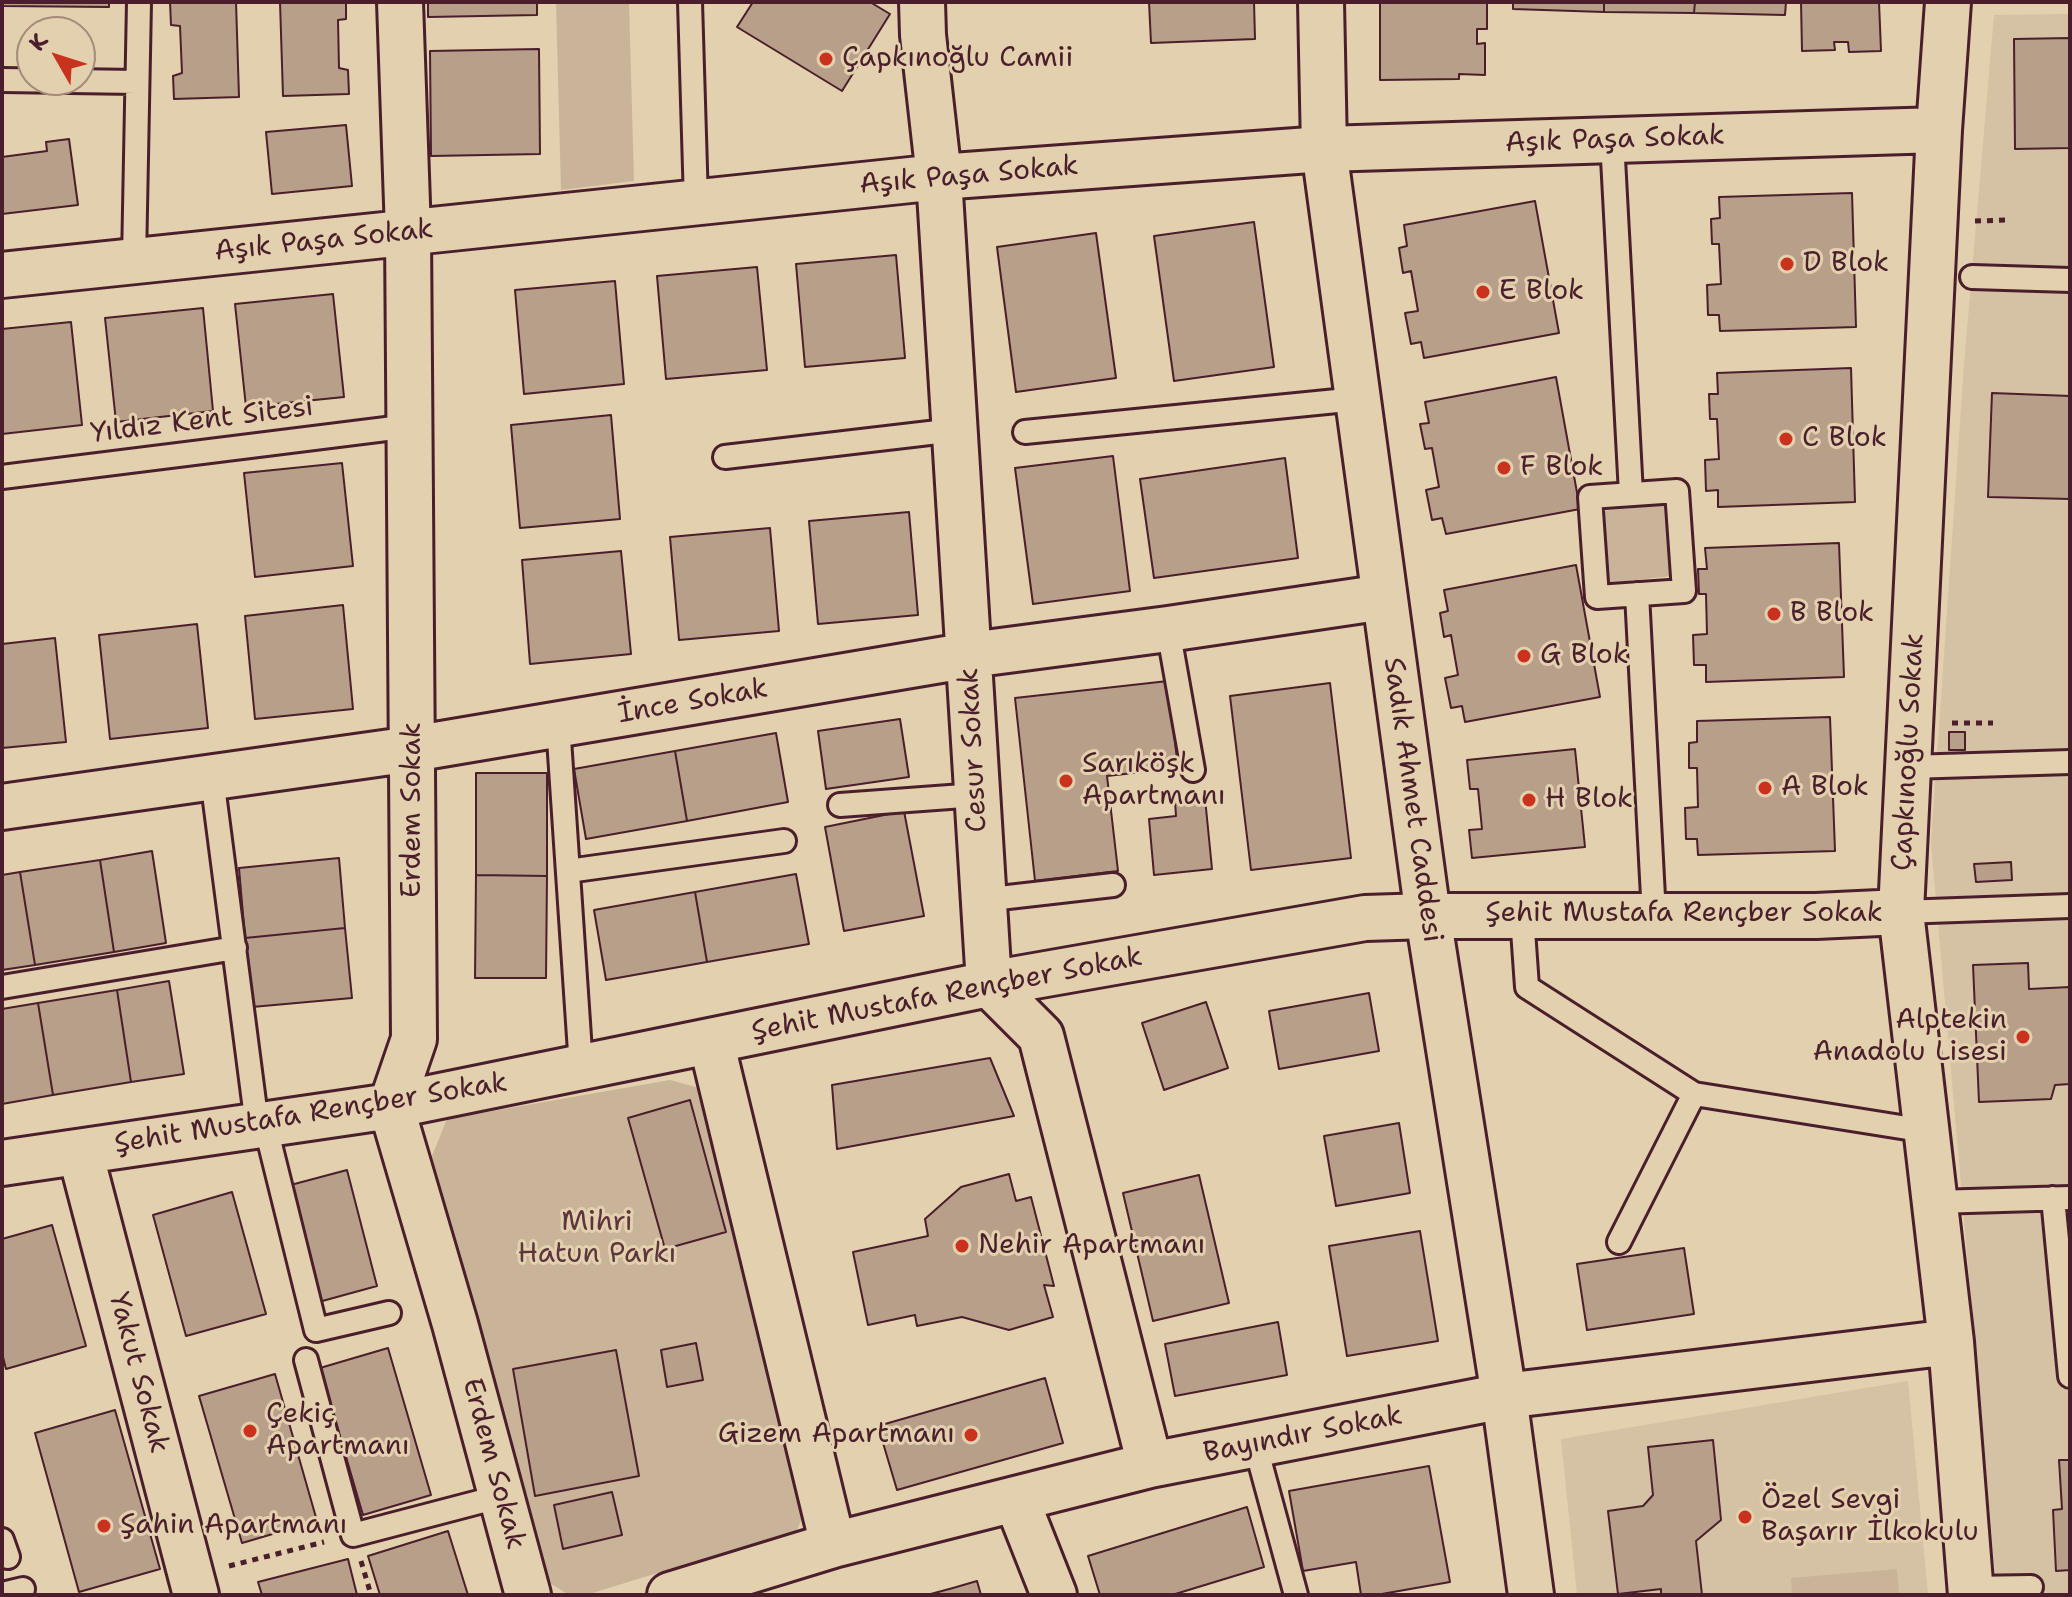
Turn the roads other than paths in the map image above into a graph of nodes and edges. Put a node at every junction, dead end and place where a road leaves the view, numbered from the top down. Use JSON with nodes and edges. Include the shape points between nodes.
{"nodes":[{"id":1,"x":139,"y":2,"type":"edge"},
{"id":2,"x":400,"y":2,"type":"edge"},
{"id":3,"x":690,"y":2,"type":"edge"},
{"id":4,"x":922,"y":2,"type":"edge"},
{"id":5,"x":1321,"y":2,"type":"edge"},
{"id":6,"x":1948,"y":2,"type":"edge"},
{"id":7,"x":2,"y":80,"type":"edge"},
{"id":8,"x":137,"y":82,"type":"junction"},
{"id":9,"x":1939,"y":130,"type":"junction"},
{"id":10,"x":1612,"y":140,"type":"junction"},
{"id":11,"x":1324,"y":149,"type":"junction"},
{"id":12,"x":939,"y":177,"type":"junction"},
{"id":13,"x":696,"y":202,"type":"junction"},
{"id":14,"x":408,"y":232,"type":"junction"},
{"id":15,"x":134,"y":261,"type":"junction"},
{"id":16,"x":2,"y":275,"type":"edge"},
{"id":17,"x":1972,"y":277,"type":"dead end"},
{"id":18,"x":2070,"y":280,"type":"edge"},
{"id":19,"x":1357,"y":399,"type":"junction"},
{"id":20,"x":410,"y":426,"type":"junction"},
{"id":21,"x":955,"y":430,"type":"junction"},
{"id":22,"x":1025,"y":432,"type":"dead end"},
{"id":23,"x":725,"y":457,"type":"dead end"},
{"id":24,"x":2,"y":477,"type":"edge"},
{"id":25,"x":1631,"y":494,"type":"junction"},
{"id":26,"x":1637,"y":594,"type":"junction"},
{"id":27,"x":1384,"y":597,"type":"junction"},
{"id":28,"x":1168,"y":629,"type":"junction"},
{"id":29,"x":970,"y":655,"type":"junction"},
{"id":30,"x":558,"y":724,"type":"junction"},
{"id":31,"x":412,"y":749,"type":"junction"},
{"id":32,"x":2070,"y":762,"type":"edge"},
{"id":33,"x":1909,"y":767,"type":"junction"},
{"id":34,"x":1193,"y":770,"type":"dead end"},
{"id":35,"x":212,"y":778,"type":"junction"},
{"id":36,"x":977,"y":795,"type":"junction"},
{"id":37,"x":840,"y":805,"type":"dead end"},
{"id":38,"x":2,"y":807,"type":"edge"},
{"id":39,"x":784,"y":841,"type":"dead end"},
{"id":40,"x":568,"y":871,"type":"junction"},
{"id":41,"x":1113,"y":885,"type":"dead end"},
{"id":42,"x":982,"y":900,"type":"junction"},
{"id":43,"x":2070,"y":906,"type":"edge"},
{"id":44,"x":1901,"y":912,"type":"junction"},
{"id":45,"x":1428,"y":916,"type":"junction"},
{"id":46,"x":1522,"y":916,"type":"junction"},
{"id":47,"x":1654,"y":916,"type":"junction"},
{"id":48,"x":235,"y":948,"type":"junction"},
{"id":49,"x":989,"y":984,"type":"junction"},
{"id":50,"x":2,"y":987,"type":"edge"},
{"id":51,"x":711,"y":1041,"type":"junction"},
{"id":52,"x":581,"y":1067,"type":"junction"},
{"id":53,"x":1694,"y":1094,"type":"junction"},
{"id":54,"x":391,"y":1106,"type":"junction"},
{"id":55,"x":261,"y":1125,"type":"junction"},
{"id":56,"x":1926,"y":1131,"type":"junction"},
{"id":57,"x":80,"y":1152,"type":"junction"},
{"id":58,"x":2,"y":1163,"type":"edge"},
{"id":59,"x":2062,"y":1198,"type":"edge"},
{"id":60,"x":1935,"y":1202,"type":"junction"},
{"id":61,"x":1619,"y":1242,"type":"dead end"},
{"id":62,"x":389,"y":1313,"type":"dead end"},
{"id":63,"x":1951,"y":1342,"type":"junction"},
{"id":64,"x":306,"y":1360,"type":"dead end"},
{"id":65,"x":2070,"y":1376,"type":"edge"},
{"id":66,"x":1504,"y":1396,"type":"junction"},
{"id":67,"x":1255,"y":1444,"type":"junction"},
{"id":68,"x":1150,"y":1465,"type":"junction"},
{"id":69,"x":502,"y":1496,"type":"junction"},
{"id":70,"x":1016,"y":1499,"type":"junction"},
{"id":71,"x":833,"y":1545,"type":"junction"},
{"id":72,"x":194,"y":1585,"type":"edge"},
{"id":73,"x":2031,"y":1587,"type":"dead end"},
{"id":74,"x":1971,"y":1591,"type":"edge"},
{"id":75,"x":528,"y":1595,"type":"edge"},
{"id":76,"x":670,"y":1595,"type":"edge"},
{"id":77,"x":1054,"y":1595,"type":"edge"},
{"id":78,"x":1296,"y":1595,"type":"edge"},
{"id":79,"x":1531,"y":1595,"type":"edge"}],
"edges":[{"from":1,"to":8,"type":"lane"},
{"from":2,"to":14,"type":"street","name":"Erdem Sokak"},
{"from":3,"to":13,"type":"lane"},
{"from":4,"to":12,"type":"street","name":"Cesur Sokak"},
{"from":5,"to":11,"type":"street","name":"Sadık Ahmet Caddesi"},
{"from":6,"to":9,"type":"street","name":"Çapkınoğlu Sokak"},
{"from":7,"to":8,"type":"lane"},
{"from":8,"to":15,"type":"lane"},
{"from":9,"to":10,"type":"street","name":"Aşık Paşa Sokak"},
{"from":9,"to":33,"type":"street","name":"Çapkınoğlu Sokak"},
{"from":10,"to":11,"type":"street","name":"Aşık Paşa Sokak"},
{"from":10,"to":25,"type":"lane"},
{"from":11,"to":12,"type":"street","name":"Aşık Paşa Sokak"},
{"from":11,"to":19,"type":"street","name":"Sadık Ahmet Caddesi"},
{"from":12,"to":13,"type":"street","name":"Aşık Paşa Sokak"},
{"from":12,"to":21,"type":"street","name":"Cesur Sokak"},
{"from":13,"to":14,"type":"street","name":"Aşık Paşa Sokak"},
{"from":14,"to":15,"type":"street","name":"Aşık Paşa Sokak"},
{"from":14,"to":20,"type":"street","name":"Erdem Sokak"},
{"from":15,"to":16,"type":"street","name":"Aşık Paşa Sokak"},
{"from":17,"to":18,"type":"lane"},
{"from":19,"to":22,"type":"lane"},
{"from":19,"to":27,"type":"street","name":"Sadık Ahmet Caddesi"},
{"from":20,"to":24,"type":"lane","name":"Yıldız Kent Sitesi"},
{"from":20,"to":31,"type":"street","name":"Erdem Sokak"},
{"from":21,"to":23,"type":"lane"},
{"from":21,"to":29,"type":"street","name":"Cesur Sokak"},
{"from":25,"to":26,"type":"lane","via":[[1590,497],[1597,597]]},
{"from":25,"to":26,"type":"lane","via":[[1677,491],[1684,591]]},
{"from":26,"to":47,"type":"lane"},
{"from":27,"to":28,"type":"street","name":"İnce Sokak"},
{"from":27,"to":45,"type":"street","name":"Sadık Ahmet Caddesi"},
{"from":28,"to":29,"type":"street","name":"İnce Sokak"},
{"from":28,"to":34,"type":"lane"},
{"from":29,"to":30,"type":"street","name":"İnce Sokak"},
{"from":29,"to":36,"type":"street","name":"Cesur Sokak"},
{"from":30,"to":31,"type":"street","name":"İnce Sokak"},
{"from":30,"to":40,"type":"lane"},
{"from":31,"to":35,"type":"street","name":"İnce Sokak"},
{"from":31,"to":54,"type":"street","name":"Erdem Sokak","via":[[414,1039]]},
{"from":32,"to":33,"type":"lane"},
{"from":33,"to":44,"type":"street","name":"Çapkınoğlu Sokak"},
{"from":35,"to":38,"type":"street","name":"İnce Sokak"},
{"from":35,"to":48,"type":"lane"},
{"from":36,"to":37,"type":"lane"},
{"from":36,"to":42,"type":"street","name":"Cesur Sokak"},
{"from":39,"to":40,"type":"lane"},
{"from":40,"to":52,"type":"lane"},
{"from":41,"to":42,"type":"lane"},
{"from":42,"to":49,"type":"street","name":"Cesur Sokak"},
{"from":43,"to":44,"type":"lane"},
{"from":44,"to":47,"type":"street","name":"Şehit Mustafa Rençber Sokak"},
{"from":44,"to":56,"type":"street","name":"Çapkınoğlu Sokak"},
{"from":45,"to":46,"type":"street","name":"Şehit Mustafa Rençber Sokak"},
{"from":45,"to":49,"type":"street","name":"Şehit Mustafa Rençber Sokak","via":[[1365,918]]},
{"from":45,"to":66,"type":"street","name":"Sadık Ahmet Caddesi"},
{"from":46,"to":47,"type":"street","name":"Şehit Mustafa Rençber Sokak"},
{"from":46,"to":53,"type":"lane","via":[[1527,987]]},
{"from":48,"to":50,"type":"lane"},
{"from":48,"to":55,"type":"lane"},
{"from":49,"to":51,"type":"street","name":"Şehit Mustafa Rençber Sokak"},
{"from":49,"to":68,"type":"street","via":[[1041,1036]]},
{"from":51,"to":52,"type":"street","name":"Şehit Mustafa Rençber Sokak"},
{"from":51,"to":71,"type":"street"},
{"from":52,"to":54,"type":"street","name":"Şehit Mustafa Rençber Sokak"},
{"from":53,"to":56,"type":"lane"},
{"from":53,"to":61,"type":"lane"},
{"from":54,"to":55,"type":"street","name":"Şehit Mustafa Rençber Sokak"},
{"from":54,"to":69,"type":"street","name":"Erdem Sokak"},
{"from":55,"to":57,"type":"street","name":"Şehit Mustafa Rençber Sokak"},
{"from":55,"to":62,"type":"lane","via":[[316,1330]]},
{"from":56,"to":60,"type":"street","name":"Çapkınoğlu Sokak"},
{"from":57,"to":58,"type":"street","name":"Şehit Mustafa Rençber Sokak"},
{"from":57,"to":72,"type":"street","name":"Yakut Sokak"},
{"from":59,"to":60,"type":"lane"},
{"from":59,"to":65,"type":"lane"},
{"from":60,"to":63,"type":"street","name":"Çapkınoğlu Sokak"},
{"from":63,"to":66,"type":"street","name":"Bayındır Sokak"},
{"from":63,"to":74,"type":"street","name":"Çapkınoğlu Sokak"},
{"from":64,"to":69,"type":"lane","via":[[353,1535]]},
{"from":66,"to":67,"type":"street","name":"Bayındır Sokak"},
{"from":66,"to":79,"type":"street","name":"Sadık Ahmet Caddesi"},
{"from":67,"to":68,"type":"street","name":"Bayındır Sokak"},
{"from":67,"to":78,"type":"lane"},
{"from":68,"to":70,"type":"street","name":"Bayındır Sokak"},
{"from":69,"to":75,"type":"street","name":"Erdem Sokak"},
{"from":70,"to":71,"type":"street","name":"Bayındır Sokak"},
{"from":70,"to":77,"type":"street"},
{"from":71,"to":76,"type":"street","name":"Bayındır Sokak"},
{"from":73,"to":74,"type":"lane"}]}
